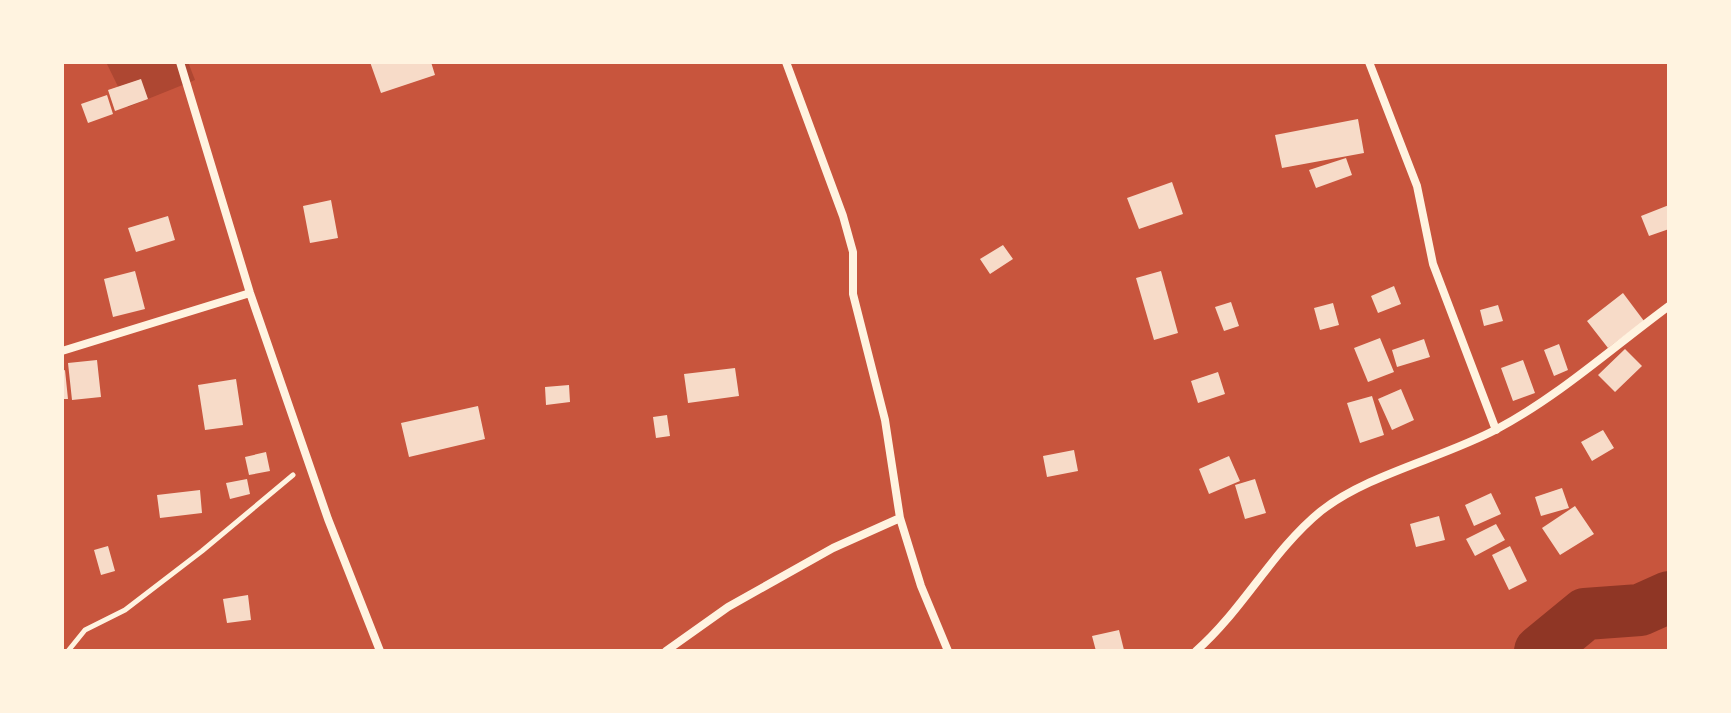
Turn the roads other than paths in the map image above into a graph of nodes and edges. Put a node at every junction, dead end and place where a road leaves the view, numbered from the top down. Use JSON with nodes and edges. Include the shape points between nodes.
{"nodes":[{"id":1,"x":180,"y":62,"type":"edge"},
{"id":2,"x":786,"y":62,"type":"edge"},
{"id":3,"x":1369,"y":62,"type":"edge"},
{"id":4,"x":250,"y":293,"type":"junction"},
{"id":5,"x":1669,"y":306,"type":"edge"},
{"id":6,"x":62,"y":351,"type":"edge"},
{"id":7,"x":1496,"y":430,"type":"junction"},
{"id":8,"x":900,"y":518,"type":"junction"},
{"id":9,"x":380,"y":651,"type":"edge"},
{"id":10,"x":666,"y":651,"type":"edge"},
{"id":11,"x":948,"y":651,"type":"edge"},
{"id":12,"x":1196,"y":651,"type":"edge"}],
"edges":[{"from":1,"to":4,"type":"street"},
{"from":2,"to":8,"type":"street","via":[[853,252],[853,294],[885,420]]},
{"from":3,"to":7,"type":"street","via":[[1417,186],[1433,264]]},
{"from":4,"to":6,"type":"street"},
{"from":4,"to":9,"type":"street"},
{"from":5,"to":7,"type":"street","via":[[1564,388]]},
{"from":7,"to":12,"type":"street","via":[[1358,489],[1321,511]]},
{"from":8,"to":10,"type":"street","via":[[833,548],[728,607]]},
{"from":8,"to":11,"type":"street"}]}
